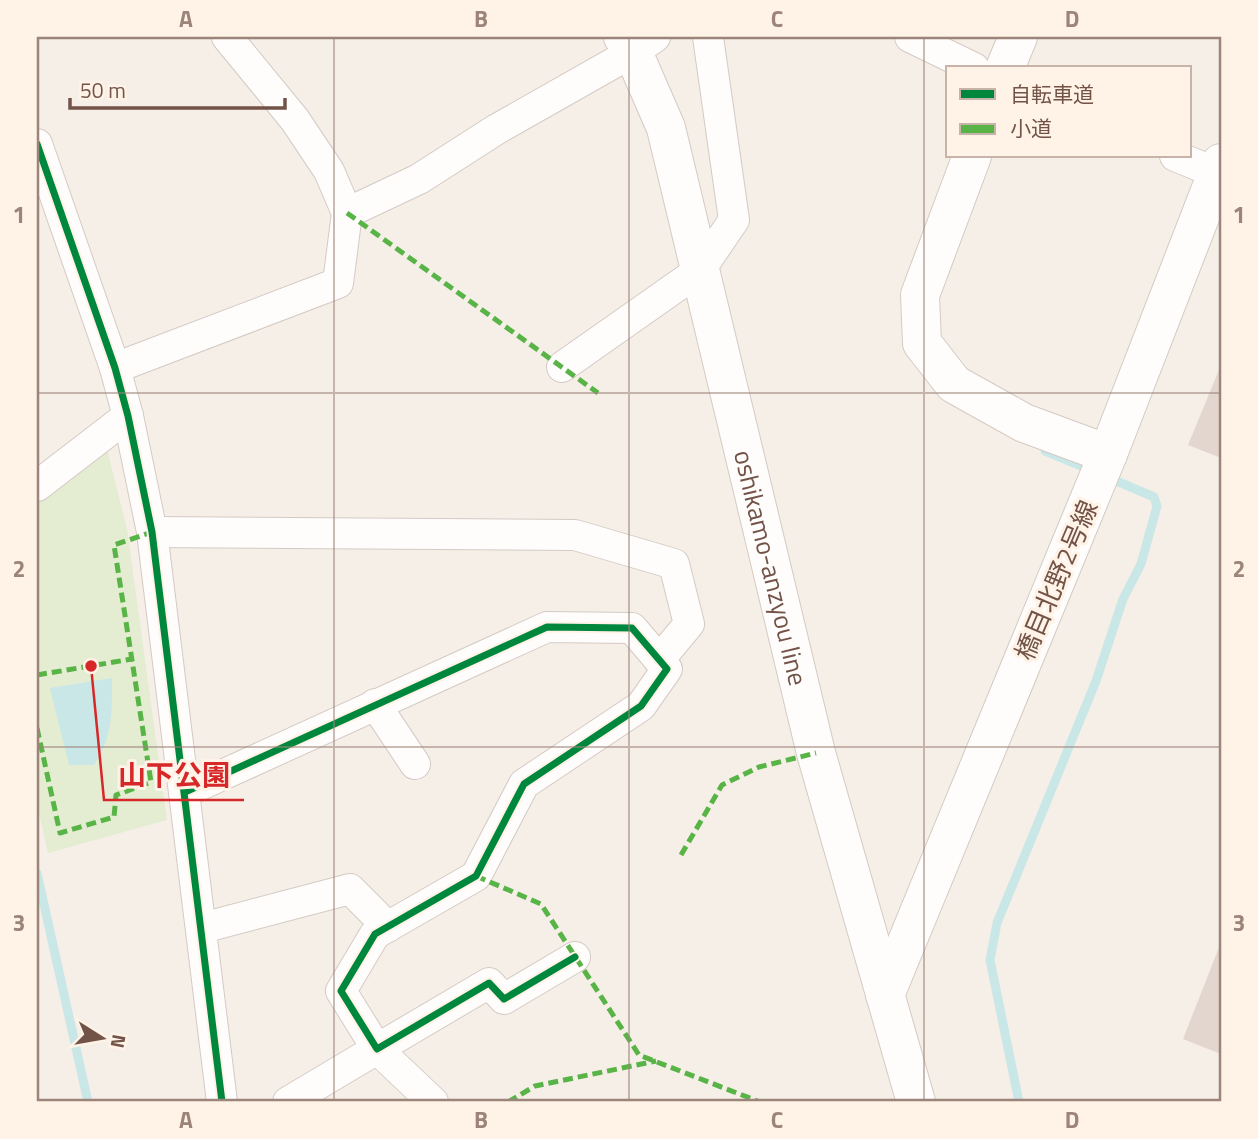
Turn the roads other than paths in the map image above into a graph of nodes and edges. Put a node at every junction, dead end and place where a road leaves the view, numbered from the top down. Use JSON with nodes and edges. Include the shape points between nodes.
{"nodes":[{"id":1,"x":227,"y":37,"type":"edge"},
{"id":2,"x":708,"y":37,"type":"edge"},
{"id":3,"x":910,"y":37,"type":"edge"},
{"id":4,"x":1018,"y":37,"type":"edge"},
{"id":5,"x":637,"y":42,"type":"edge"},
{"id":6,"x":970,"y":66,"type":"edge"},
{"id":7,"x":1006,"y":66,"type":"edge"},
{"id":8,"x":37,"y":144,"type":"edge"},
{"id":9,"x":971,"y":158,"type":"edge"},
{"id":10,"x":1182,"y":158,"type":"edge"},
{"id":11,"x":1219,"y":168,"type":"edge"},
{"id":12,"x":347,"y":213,"type":"junction"},
{"id":13,"x":700,"y":270,"type":"junction"},
{"id":14,"x":115,"y":368,"type":"junction"},
{"id":15,"x":562,"y":368,"type":"dead end"},
{"id":16,"x":128,"y":416,"type":"junction"},
{"id":17,"x":1108,"y":454,"type":"junction"},
{"id":18,"x":37,"y":486,"type":"edge"},
{"id":19,"x":152,"y":532,"type":"junction"},
{"id":20,"x":659,"y":660,"type":"junction"},
{"id":21,"x":375,"y":704,"type":"junction"},
{"id":22,"x":415,"y":764,"type":"dead end"},
{"id":23,"x":185,"y":792,"type":"junction"},
{"id":24,"x":388,"y":927,"type":"junction"},
{"id":25,"x":202,"y":928,"type":"junction"},
{"id":26,"x":575,"y":957,"type":"dead end"},
{"id":27,"x":885,"y":995,"type":"junction"},
{"id":28,"x":377,"y":1049,"type":"junction"},
{"id":29,"x":222,"y":1102,"type":"edge"},
{"id":30,"x":288,"y":1102,"type":"edge"},
{"id":31,"x":433,"y":1102,"type":"edge"},
{"id":32,"x":916,"y":1102,"type":"edge"}],
"edges":[{"from":1,"to":12,"type":"street","via":[[295,120],[329,172]]},
{"from":2,"to":13,"type":"street","via":[[734,220]]},
{"from":3,"to":6,"type":"street"},
{"from":4,"to":7,"type":"street"},
{"from":5,"to":12,"type":"street","via":[[419,178]]},
{"from":5,"to":13,"type":"street","name":"oshikamo-anzyou line","via":[[666,128]]},
{"from":8,"to":14,"type":"street"},
{"from":9,"to":17,"type":"street","via":[[920,295],[922,344],[954,384],[1024,424]]},
{"from":10,"to":11,"type":"street"},
{"from":11,"to":17,"type":"street","name":"橋目北野2号線"},
{"from":12,"to":14,"type":"street","via":[[338,283]]},
{"from":13,"to":15,"type":"street"},
{"from":13,"to":27,"type":"street","name":"oshikamo-anzyou line","via":[[816,753]]},
{"from":14,"to":16,"type":"street"},
{"from":16,"to":18,"type":"street"},
{"from":16,"to":19,"type":"street"},
{"from":17,"to":27,"type":"street","name":"橋目北野2号線"},
{"from":19,"to":20,"type":"street","via":[[575,535],[674,564],[689,624]]},
{"from":19,"to":23,"type":"street"},
{"from":20,"to":21,"type":"street","via":[[632,628],[547,627]]},
{"from":20,"to":24,"type":"street","via":[[667,669],[641,706],[524,784],[476,876]]},
{"from":21,"to":22,"type":"street"},
{"from":21,"to":23,"type":"street"},
{"from":23,"to":25,"type":"street"},
{"from":24,"to":25,"type":"street","via":[[350,889]]},
{"from":24,"to":28,"type":"street","via":[[375,934],[341,991]]},
{"from":25,"to":29,"type":"street"},
{"from":26,"to":28,"type":"street","via":[[504,999],[489,983]]},
{"from":27,"to":32,"type":"street","name":"oshikamo-anzyou line"},
{"from":28,"to":30,"type":"street"},
{"from":28,"to":31,"type":"street"}]}
